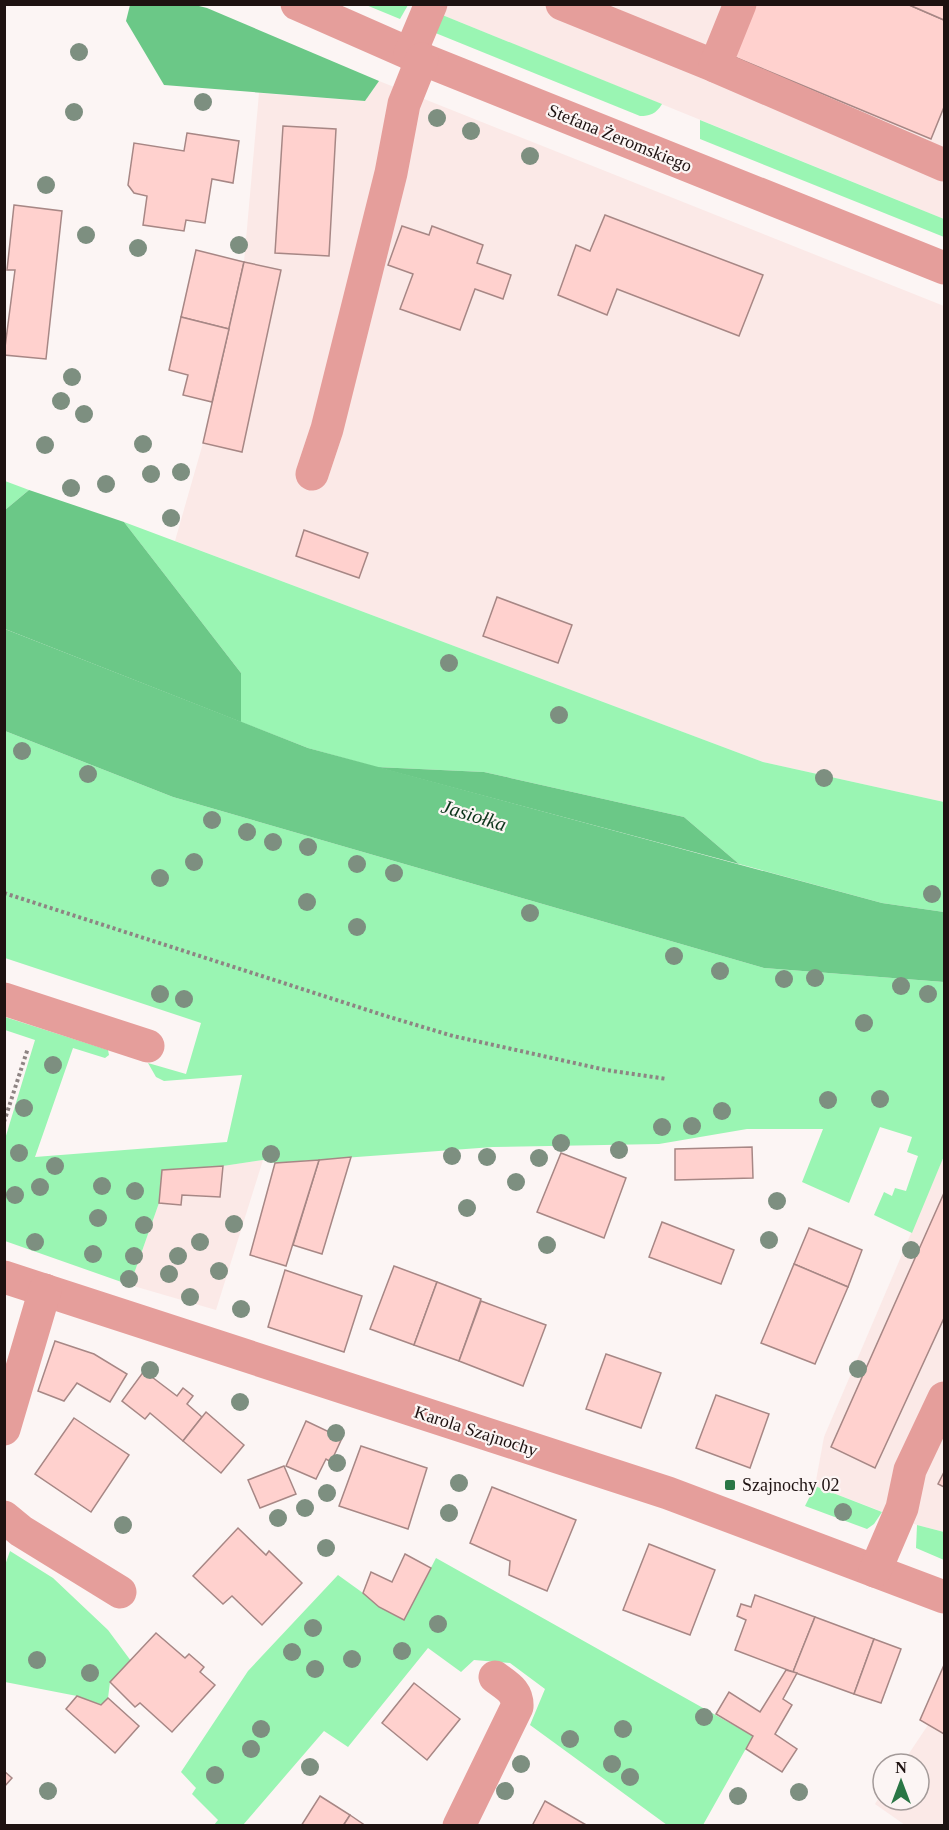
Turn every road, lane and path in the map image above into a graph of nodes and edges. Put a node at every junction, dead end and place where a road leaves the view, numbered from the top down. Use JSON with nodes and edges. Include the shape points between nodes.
{"nodes":[{"id":1,"x":297,"y":4,"type":"edge"},
{"id":2,"x":431,"y":4,"type":"edge"},
{"id":3,"x":562,"y":4,"type":"edge"},
{"id":4,"x":740,"y":4,"type":"edge"},
{"id":5,"x":416,"y":56,"type":"junction"},
{"id":6,"x":715,"y":66,"type":"junction"},
{"id":7,"x":945,"y":165,"type":"edge"},
{"id":8,"x":945,"y":268,"type":"edge"},
{"id":9,"x":312,"y":474,"type":"dead end"},
{"id":10,"x":4,"y":893,"type":"edge"},
{"id":11,"x":4,"y":999,"type":"edge"},
{"id":12,"x":20,"y":1045,"type":"dead end"},
{"id":13,"x":148,"y":1046,"type":"dead end"},
{"id":14,"x":667,"y":1079,"type":"dead end"},
{"id":15,"x":4,"y":1122,"type":"edge"},
{"id":16,"x":4,"y":1277,"type":"edge"},
{"id":17,"x":45,"y":1290,"type":"junction"},
{"id":18,"x":945,"y":1398,"type":"edge"},
{"id":19,"x":4,"y":1429,"type":"edge"},
{"id":20,"x":4,"y":1517,"type":"edge"},
{"id":21,"x":875,"y":1571,"type":"junction"},
{"id":22,"x":120,"y":1592,"type":"dead end"},
{"id":23,"x":945,"y":1597,"type":"edge"},
{"id":24,"x":495,"y":1677,"type":"dead end"},
{"id":25,"x":459,"y":1826,"type":"edge"}],
"edges":[{"from":1,"to":5,"type":"street","name":"Stefana Żeromskiego"},
{"from":2,"to":5,"type":"street"},
{"from":3,"to":6,"type":"street"},
{"from":4,"to":6,"type":"street"},
{"from":5,"to":8,"type":"street","name":"Stefana Żeromskiego"},
{"from":5,"to":9,"type":"street","via":[[391,173],[327,429]]},
{"from":6,"to":7,"type":"street"},
{"from":10,"to":14,"type":"path","via":[[453,1036],[585,1066]]},
{"from":11,"to":13,"type":"street"},
{"from":12,"to":15,"type":"path","via":[[28,1048]]},
{"from":16,"to":17,"type":"street","name":"Karola Szajnochy"},
{"from":17,"to":19,"type":"street"},
{"from":17,"to":21,"type":"street","name":"Karola Szajnochy","via":[[668,1493]]},
{"from":18,"to":21,"type":"street","via":[[910,1470],[902,1508]]},
{"from":20,"to":22,"type":"street"},
{"from":21,"to":23,"type":"street","name":"Karola Szajnochy"},
{"from":24,"to":25,"type":"street","via":[[515,1693],[517,1707]]}]}
